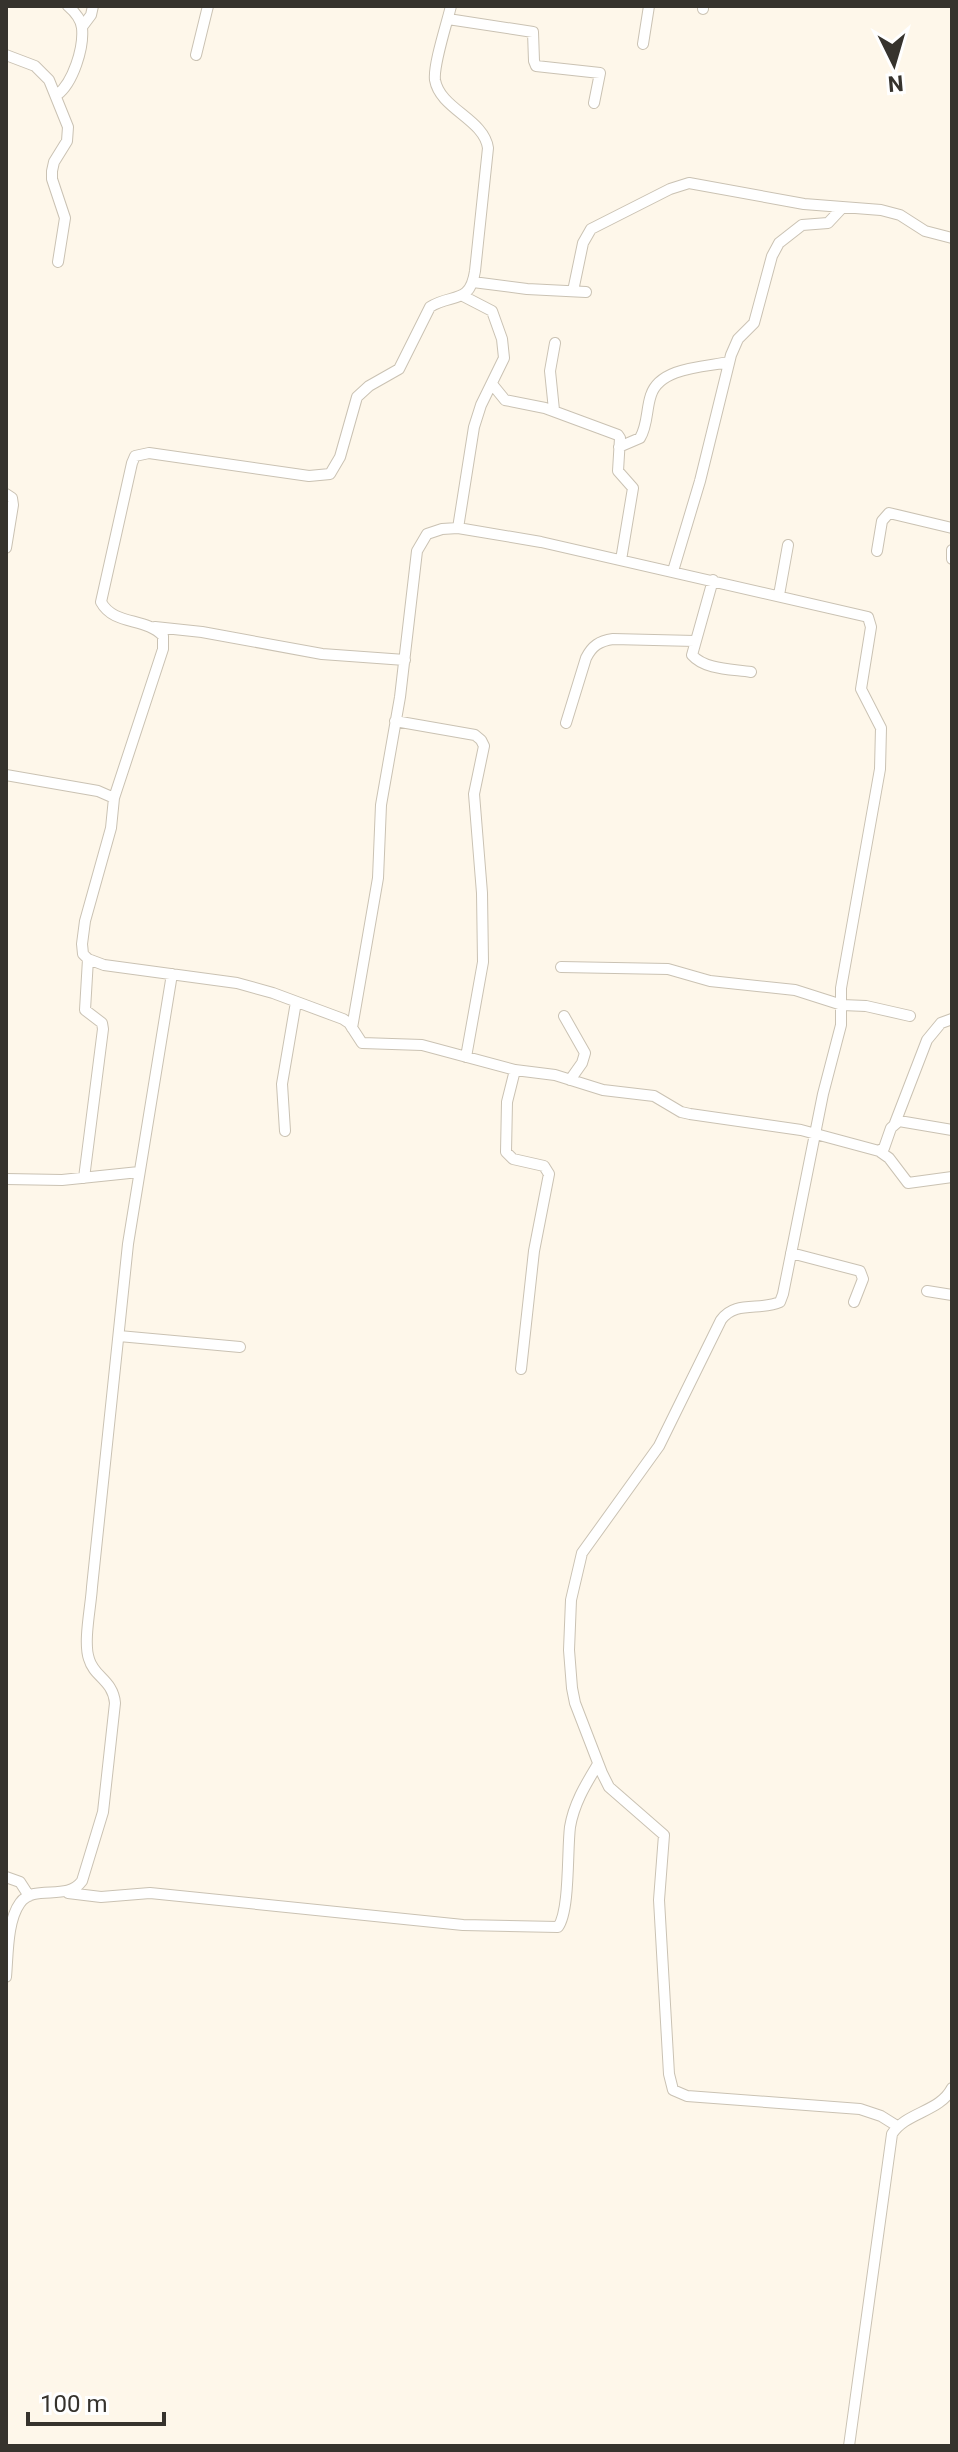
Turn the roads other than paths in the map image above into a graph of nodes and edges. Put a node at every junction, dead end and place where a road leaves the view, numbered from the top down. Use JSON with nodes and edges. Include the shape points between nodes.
{"nodes":[{"id":1,"x":68,"y":6,"type":"edge"},
{"id":2,"x":93,"y":6,"type":"edge"},
{"id":3,"x":208,"y":6,"type":"edge"},
{"id":4,"x":451,"y":6,"type":"edge"},
{"id":5,"x":649,"y":6,"type":"edge"},
{"id":6,"x":448,"y":19,"type":"junction"},
{"id":7,"x":82,"y":27,"type":"junction"},
{"id":8,"x":643,"y":44,"type":"dead end"},
{"id":9,"x":6,"y":55,"type":"edge"},
{"id":10,"x":196,"y":55,"type":"dead end"},
{"id":11,"x":57,"y":95,"type":"junction"},
{"id":12,"x":594,"y":103,"type":"dead end"},
{"id":13,"x":842,"y":208,"type":"junction"},
{"id":14,"x":952,"y":238,"type":"edge"},
{"id":15,"x":58,"y":262,"type":"dead end"},
{"id":16,"x":473,"y":282,"type":"junction"},
{"id":17,"x":573,"y":291,"type":"junction"},
{"id":18,"x":586,"y":292,"type":"dead end"},
{"id":19,"x":463,"y":296,"type":"junction"},
{"id":20,"x":555,"y":343,"type":"dead end"},
{"id":21,"x":729,"y":362,"type":"junction"},
{"id":22,"x":492,"y":384,"type":"junction"},
{"id":23,"x":554,"y":410,"type":"junction"},
{"id":24,"x":619,"y":447,"type":"junction"},
{"id":25,"x":6,"y":494,"type":"edge"},
{"id":26,"x":458,"y":528,"type":"junction"},
{"id":27,"x":952,"y":528,"type":"edge"},
{"id":28,"x":788,"y":545,"type":"dead end"},
{"id":29,"x":6,"y":548,"type":"edge"},
{"id":30,"x":952,"y":550,"type":"edge"},
{"id":31,"x":877,"y":551,"type":"dead end"},
{"id":32,"x":952,"y":559,"type":"edge"},
{"id":33,"x":621,"y":560,"type":"junction"},
{"id":34,"x":673,"y":571,"type":"junction"},
{"id":35,"x":713,"y":580,"type":"junction"},
{"id":36,"x":779,"y":595,"type":"junction"},
{"id":37,"x":155,"y":627,"type":"junction"},
{"id":38,"x":695,"y":641,"type":"junction"},
{"id":39,"x":405,"y":660,"type":"junction"},
{"id":40,"x":751,"y":672,"type":"dead end"},
{"id":41,"x":395,"y":721,"type":"junction"},
{"id":42,"x":566,"y":723,"type":"dead end"},
{"id":43,"x":6,"y":775,"type":"edge"},
{"id":44,"x":114,"y":798,"type":"junction"},
{"id":45,"x":88,"y":959,"type":"junction"},
{"id":46,"x":561,"y":967,"type":"dead end"},
{"id":47,"x":172,"y":974,"type":"junction"},
{"id":48,"x":296,"y":1002,"type":"junction"},
{"id":49,"x":842,"y":1005,"type":"junction"},
{"id":50,"x":564,"y":1016,"type":"dead end"},
{"id":51,"x":910,"y":1016,"type":"dead end"},
{"id":52,"x":952,"y":1019,"type":"edge"},
{"id":53,"x":352,"y":1028,"type":"junction"},
{"id":54,"x":466,"y":1057,"type":"junction"},
{"id":55,"x":515,"y":1070,"type":"junction"},
{"id":56,"x":570,"y":1080,"type":"junction"},
{"id":57,"x":895,"y":1123,"type":"junction"},
{"id":58,"x":952,"y":1130,"type":"edge"},
{"id":59,"x":285,"y":1131,"type":"dead end"},
{"id":60,"x":815,"y":1134,"type":"junction"},
{"id":61,"x":879,"y":1151,"type":"junction"},
{"id":62,"x":139,"y":1172,"type":"junction"},
{"id":63,"x":952,"y":1177,"type":"edge"},
{"id":64,"x":84,"y":1178,"type":"junction"},
{"id":65,"x":6,"y":1179,"type":"edge"},
{"id":66,"x":791,"y":1253,"type":"junction"},
{"id":67,"x":927,"y":1291,"type":"dead end"},
{"id":68,"x":952,"y":1295,"type":"edge"},
{"id":69,"x":854,"y":1302,"type":"dead end"},
{"id":70,"x":119,"y":1336,"type":"junction"},
{"id":71,"x":240,"y":1347,"type":"dead end"},
{"id":72,"x":521,"y":1369,"type":"dead end"},
{"id":73,"x":598,"y":1764,"type":"junction"},
{"id":74,"x":6,"y":1877,"type":"edge"},
{"id":75,"x":66,"y":1893,"type":"junction"},
{"id":76,"x":29,"y":1896,"type":"junction"},
{"id":77,"x":6,"y":1977,"type":"edge"},
{"id":78,"x":952,"y":2088,"type":"edge"},
{"id":79,"x":897,"y":2126,"type":"junction"},
{"id":80,"x":849,"y":2446,"type":"edge"}],
"edges":[{"from":1,"to":7,"type":"street"},
{"from":2,"to":7,"type":"street"},
{"from":3,"to":10,"type":"street"},
{"from":4,"to":6,"type":"street"},
{"from":5,"to":8,"type":"street"},
{"from":6,"to":12,"type":"street","via":[[533,32],[536,66],[600,73]]},
{"from":6,"to":16,"type":"street","via":[[435,74],[437,87],[483,134],[488,148]]},
{"from":7,"to":11,"type":"street","via":[[69,81]]},
{"from":9,"to":11,"type":"street","via":[[35,66]]},
{"from":11,"to":15,"type":"street","via":[[69,130],[52,171],[65,218]]},
{"from":13,"to":14,"type":"street","via":[[892,212],[925,231]]},
{"from":13,"to":17,"type":"street","via":[[699,183],[679,186],[591,229]]},
{"from":13,"to":21,"type":"street","via":[[828,223],[796,228],[775,249],[754,323],[738,339]]},
{"from":16,"to":17,"type":"street"},
{"from":16,"to":19,"type":"street"},
{"from":17,"to":18,"type":"street"},
{"from":19,"to":22,"type":"street","via":[[486,306],[496,318],[504,358]]},
{"from":19,"to":37,"type":"street","via":[[430,307],[399,369],[357,397],[330,474],[309,476],[149,453],[135,456],[101,602],[116,617]]},
{"from":20,"to":23,"type":"street","via":[[550,371]]},
{"from":21,"to":24,"type":"street","via":[[665,378],[654,388],[640,438]]},
{"from":21,"to":34,"type":"street"},
{"from":22,"to":23,"type":"street","via":[[505,400]]},
{"from":22,"to":26,"type":"street","via":[[474,427]]},
{"from":23,"to":24,"type":"street","via":[[618,435]]},
{"from":24,"to":33,"type":"street","via":[[618,471],[633,488]]},
{"from":25,"to":29,"type":"street","via":[[13,505]]},
{"from":26,"to":33,"type":"street"},
{"from":26,"to":39,"type":"street","via":[[427,534],[417,551]]},
{"from":27,"to":31,"type":"street","via":[[889,513],[882,521]]},
{"from":28,"to":36,"type":"street"},
{"from":30,"to":32,"type":"street"},
{"from":33,"to":34,"type":"street"},
{"from":34,"to":35,"type":"street"},
{"from":35,"to":36,"type":"street"},
{"from":35,"to":38,"type":"street"},
{"from":36,"to":49,"type":"street","via":[[861,614],[871,621],[861,689],[881,728],[880,769]]},
{"from":37,"to":39,"type":"street","via":[[322,654]]},
{"from":37,"to":44,"type":"street","via":[[163,636],[160,663]]},
{"from":38,"to":40,"type":"street","via":[[692,655],[699,662]]},
{"from":38,"to":42,"type":"street","via":[[600,642],[586,658]]},
{"from":39,"to":41,"type":"street"},
{"from":41,"to":53,"type":"street","via":[[381,805],[376,889]]},
{"from":41,"to":54,"type":"street","via":[[475,735],[484,746],[474,794],[483,962]]},
{"from":43,"to":44,"type":"street"},
{"from":44,"to":45,"type":"street","via":[[83,934]]},
{"from":45,"to":47,"type":"street"},
{"from":45,"to":64,"type":"street","via":[[85,1010],[103,1029]]},
{"from":46,"to":49,"type":"street","via":[[668,969],[710,981],[795,990]]},
{"from":47,"to":48,"type":"street","via":[[237,983]]},
{"from":47,"to":62,"type":"street"},
{"from":48,"to":53,"type":"street","via":[[343,1019]]},
{"from":48,"to":59,"type":"street","via":[[282,1084]]},
{"from":49,"to":51,"type":"street"},
{"from":49,"to":60,"type":"street"},
{"from":50,"to":56,"type":"street","via":[[585,1053]]},
{"from":52,"to":57,"type":"street","via":[[941,1023],[927,1040]]},
{"from":53,"to":54,"type":"street","via":[[362,1043],[422,1045]]},
{"from":54,"to":55,"type":"street"},
{"from":55,"to":56,"type":"street"},
{"from":55,"to":72,"type":"street","via":[[507,1102],[506,1152],[513,1159],[544,1166],[549,1174]]},
{"from":56,"to":60,"type":"street","via":[[654,1096],[690,1114]]},
{"from":57,"to":58,"type":"street"},
{"from":57,"to":61,"type":"street"},
{"from":60,"to":61,"type":"street"},
{"from":60,"to":66,"type":"street"},
{"from":61,"to":63,"type":"street","via":[[908,1183]]},
{"from":62,"to":64,"type":"street"},
{"from":62,"to":70,"type":"street"},
{"from":64,"to":65,"type":"street"},
{"from":66,"to":69,"type":"street","via":[[860,1271],[862,1284]]},
{"from":66,"to":73,"type":"street","via":[[780,1302],[732,1309],[721,1320],[659,1446],[582,1553],[571,1600],[570,1672],[575,1703]]},
{"from":67,"to":68,"type":"street"},
{"from":70,"to":71,"type":"street"},
{"from":70,"to":75,"type":"street","via":[[88,1644],[89,1662],[114,1693],[104,1807],[82,1881]]},
{"from":73,"to":75,"type":"street","via":[[571,1824],[564,1913],[558,1927],[439,1923],[150,1893]]},
{"from":73,"to":79,"type":"street","via":[[609,1787],[664,1835],[660,1929],[673,2090],[687,2096],[860,2109]]},
{"from":74,"to":76,"type":"street","via":[[20,1882]]},
{"from":75,"to":76,"type":"street"},
{"from":76,"to":77,"type":"street","via":[[16,1913]]},
{"from":78,"to":79,"type":"street","via":[[946,2098]]},
{"from":79,"to":80,"type":"street","via":[[890,2142]]}]}
